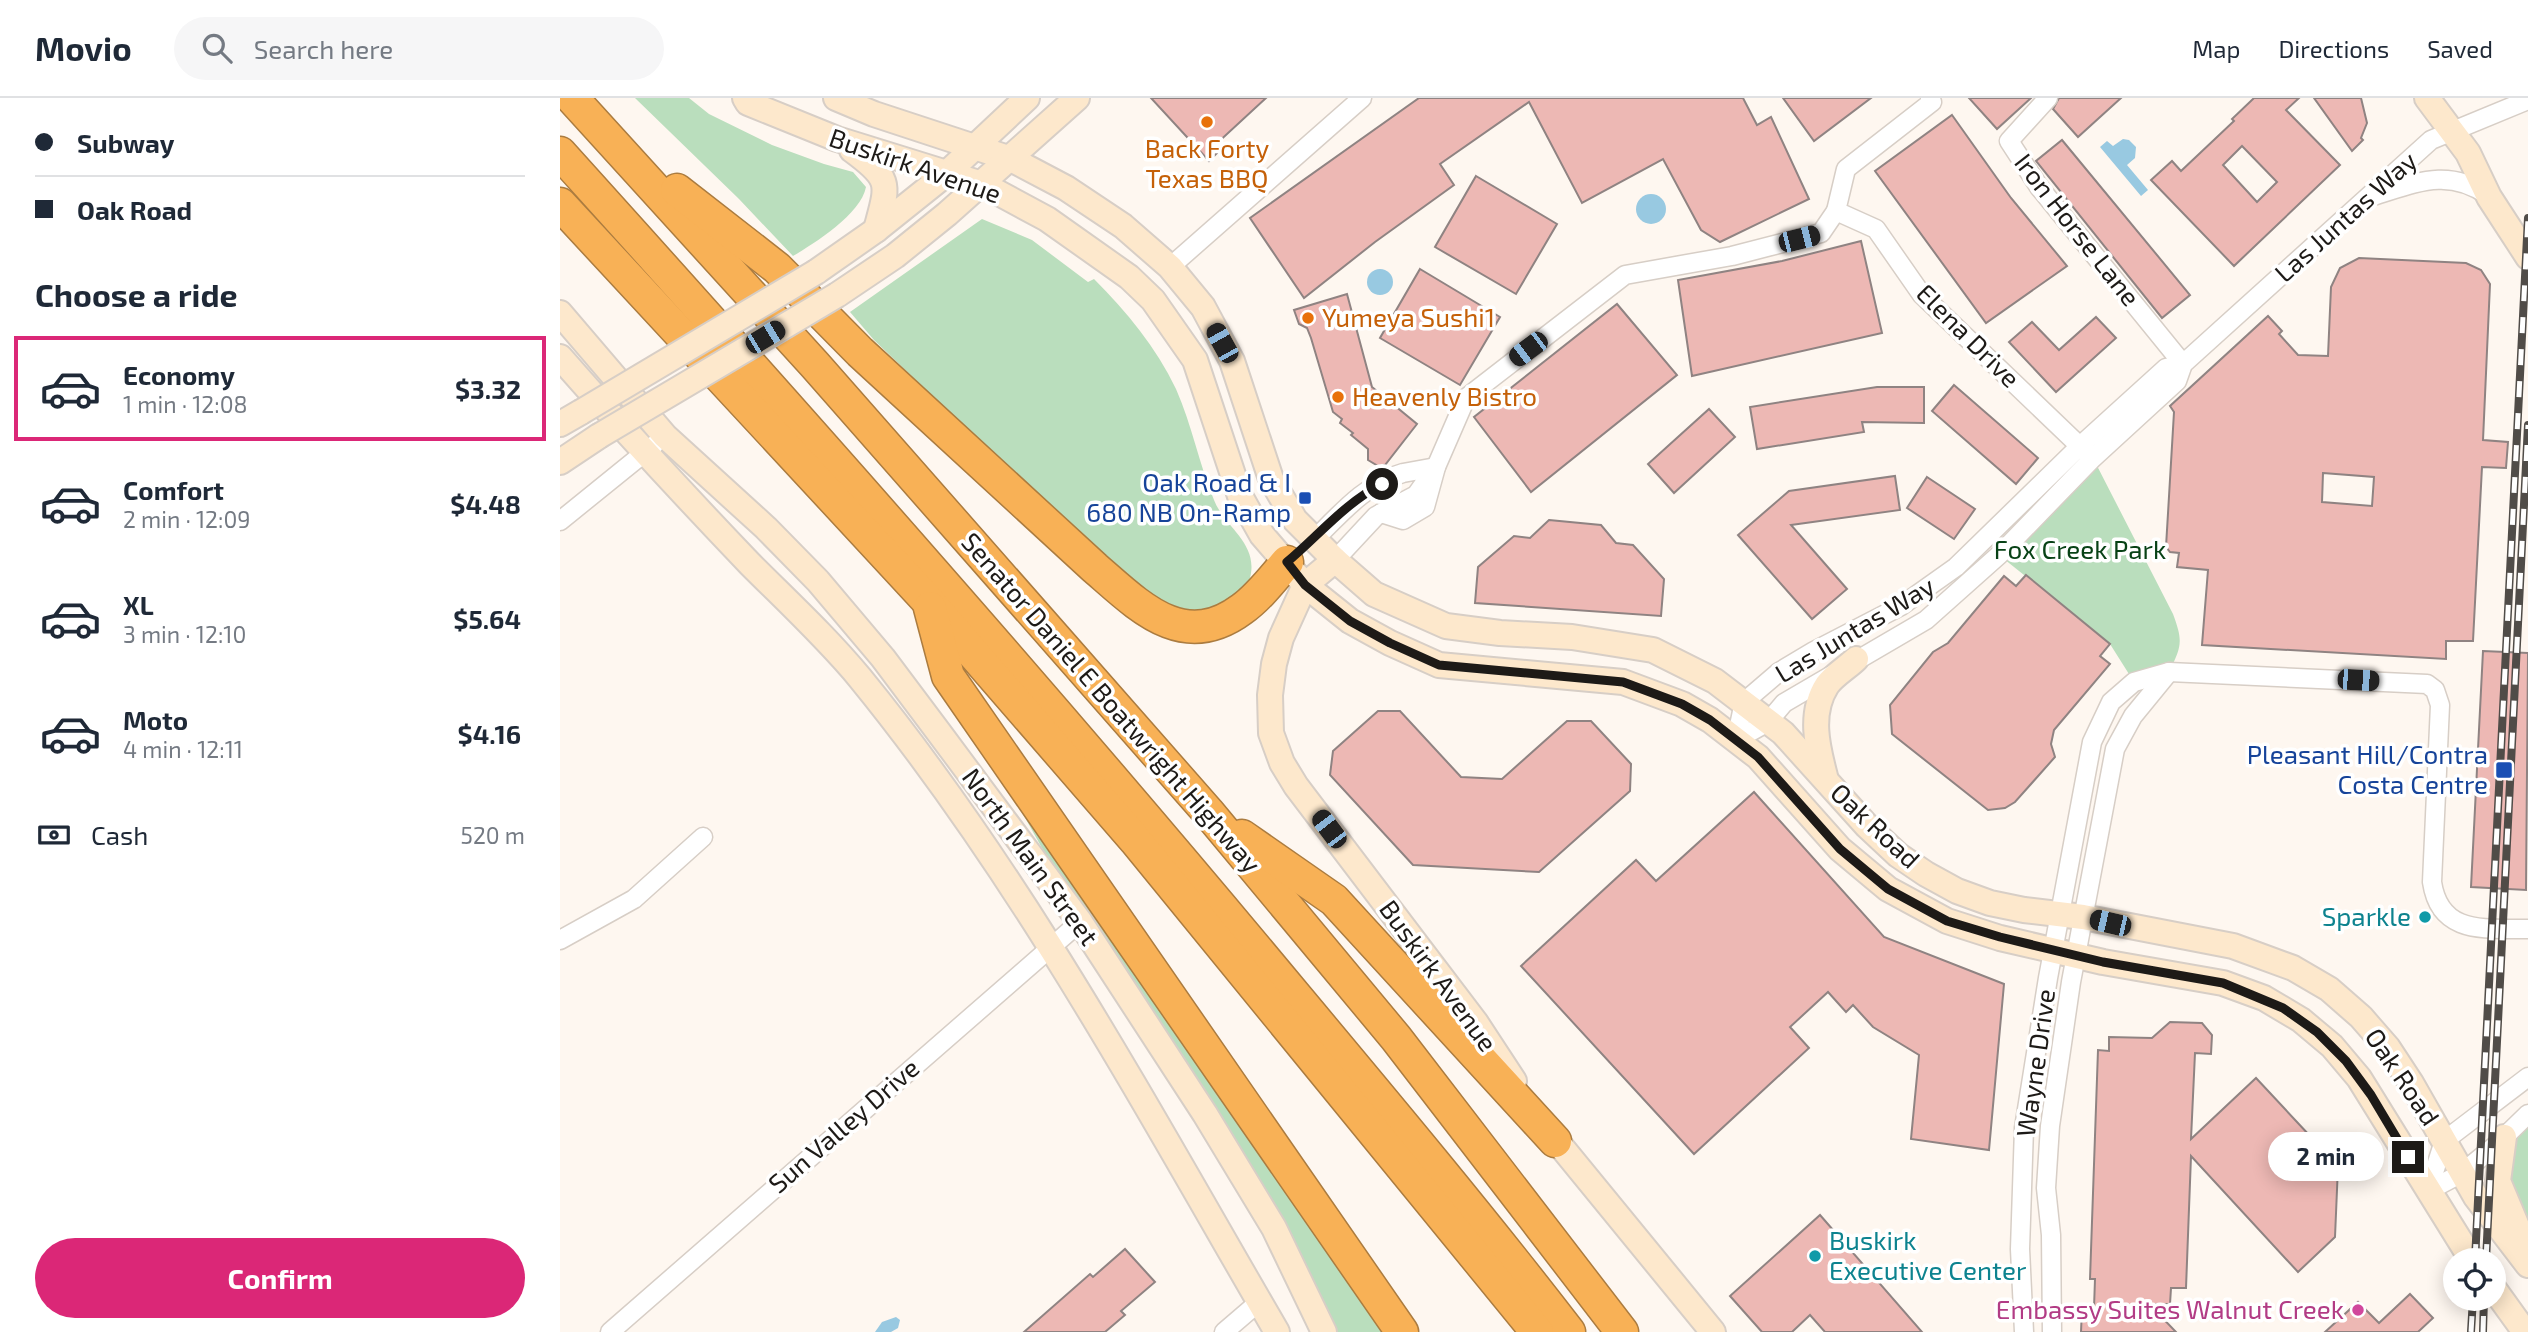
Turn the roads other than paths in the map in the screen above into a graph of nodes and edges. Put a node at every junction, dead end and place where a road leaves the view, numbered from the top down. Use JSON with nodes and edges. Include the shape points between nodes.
{"nodes":[{"id":1,"x":572,"y":98,"type":"edge"},
{"id":2,"x":745,"y":98,"type":"edge"},
{"id":3,"x":835,"y":98,"type":"edge"},
{"id":4,"x":1027,"y":98,"type":"edge"},
{"id":5,"x":1077,"y":98,"type":"edge"},
{"id":6,"x":1362,"y":98,"type":"edge"},
{"id":7,"x":1930,"y":98,"type":"edge"},
{"id":8,"x":2049,"y":98,"type":"edge"},
{"id":9,"x":2427,"y":98,"type":"edge"},
{"id":10,"x":2528,"y":100,"type":"edge"},
{"id":11,"x":2453,"y":131,"type":"junction"},
{"id":12,"x":605,"y":133,"type":"junction"},
{"id":13,"x":837,"y":139,"type":"junction"},
{"id":14,"x":973,"y":147,"type":"junction"},
{"id":15,"x":560,"y":153,"type":"edge"},
{"id":16,"x":1011,"y":159,"type":"junction"},
{"id":17,"x":946,"y":174,"type":"junction"},
{"id":18,"x":982,"y":184,"type":"junction"},
{"id":19,"x":2489,"y":197,"type":"junction"},
{"id":20,"x":2366,"y":198,"type":"junction"},
{"id":21,"x":560,"y":204,"type":"edge"},
{"id":22,"x":1836,"y":211,"type":"junction"},
{"id":23,"x":876,"y":230,"type":"junction"},
{"id":24,"x":2528,"y":257,"type":"edge"},
{"id":25,"x":1170,"y":267,"type":"junction"},
{"id":26,"x":560,"y":313,"type":"edge"},
{"id":27,"x":560,"y":357,"type":"edge"},
{"id":28,"x":2183,"y":364,"type":"junction"},
{"id":29,"x":570,"y":418,"type":"edge"},
{"id":30,"x":664,"y":436,"type":"junction"},
{"id":31,"x":2087,"y":452,"type":"junction"},
{"id":32,"x":644,"y":453,"type":"junction"},
{"id":33,"x":560,"y":462,"type":"edge"},
{"id":34,"x":1436,"y":467,"type":"junction"},
{"id":35,"x":560,"y":521,"type":"edge"},
{"id":36,"x":1315,"y":539,"type":"junction"},
{"id":37,"x":1335,"y":560,"type":"junction"},
{"id":38,"x":1296,"y":574,"type":"junction"},
{"id":39,"x":927,"y":600,"type":"junction"},
{"id":40,"x":1856,"y":659,"type":"junction"},
{"id":41,"x":2169,"y":672,"type":"junction"},
{"id":42,"x":1744,"y":702,"type":"junction"},
{"id":43,"x":1768,"y":722,"type":"junction"},
{"id":44,"x":1736,"y":740,"type":"junction"},
{"id":45,"x":1826,"y":780,"type":"junction"},
{"id":46,"x":1208,"y":812,"type":"junction"},
{"id":47,"x":703,"y":837,"type":"dead end"},
{"id":48,"x":2071,"y":916,"type":"junction"},
{"id":49,"x":1080,"y":922,"type":"junction"},
{"id":50,"x":2528,"y":929,"type":"edge"},
{"id":51,"x":560,"y":940,"type":"edge"},
{"id":52,"x":1051,"y":946,"type":"junction"},
{"id":53,"x":2064,"y":952,"type":"junction"},
{"id":54,"x":2528,"y":1077,"type":"edge"},
{"id":55,"x":2528,"y":1114,"type":"edge"},
{"id":56,"x":2504,"y":1137,"type":"junction"},
{"id":57,"x":1555,"y":1141,"type":"junction"},
{"id":58,"x":2444,"y":1141,"type":"junction"},
{"id":59,"x":2462,"y":1173,"type":"junction"},
{"id":60,"x":2428,"y":1191,"type":"junction"},
{"id":61,"x":2464,"y":1248,"type":"edge"},
{"id":62,"x":2528,"y":1254,"type":"edge"},
{"id":63,"x":2528,"y":1265,"type":"edge"},
{"id":64,"x":1259,"y":1302,"type":"junction"},
{"id":65,"x":2506,"y":1306,"type":"edge"},
{"id":66,"x":610,"y":1332,"type":"edge"},
{"id":67,"x":1224,"y":1332,"type":"edge"},
{"id":68,"x":1276,"y":1332,"type":"edge"},
{"id":69,"x":1324,"y":1332,"type":"edge"},
{"id":70,"x":1402,"y":1332,"type":"edge"},
{"id":71,"x":1537,"y":1332,"type":"edge"},
{"id":72,"x":1569,"y":1332,"type":"edge"},
{"id":73,"x":1622,"y":1332,"type":"edge"},
{"id":74,"x":1713,"y":1332,"type":"edge"},
{"id":75,"x":2024,"y":1332,"type":"edge"},
{"id":76,"x":2052,"y":1332,"type":"edge"},
{"id":77,"x":2525,"y":1332,"type":"edge"}],
"edges":[{"from":1,"to":12,"type":"highway","name":"Senator Daniel E Boatwright Highway"},
{"from":2,"to":13,"type":"main road","name":"Buskirk Avenue"},
{"from":3,"to":14,"type":"main road","name":"Buskirk Avenue"},
{"from":4,"to":14,"type":"main road"},
{"from":5,"to":16,"type":"main road"},
{"from":6,"to":25,"type":"street"},
{"from":7,"to":22,"type":"street","via":[[1932,102],[1846,169]]},
{"from":8,"to":28,"type":"street","name":"Iron Horse Lane","via":[[2009,141],[2039,187]]},
{"from":9,"to":11,"type":"main road"},
{"from":10,"to":11,"type":"street","name":"Las Juntas Way"},
{"from":11,"to":19,"type":"main road"},
{"from":11,"to":20,"type":"street","name":"Las Juntas Way","via":[[2431,140]]},
{"from":12,"to":38,"type":"highway","via":[[777,268],[860,352],[1095,568],[1160,619],[1189,629],[1217,623]]},
{"from":12,"to":46,"type":"highway","name":"Senator Daniel E Boatwright Highway"},
{"from":13,"to":17,"type":"main road","name":"Buskirk Avenue"},
{"from":13,"to":23,"type":"main road","via":[[868,162],[884,181],[886,191]]},
{"from":14,"to":16,"type":"main road","name":"Buskirk Avenue"},
{"from":14,"to":17,"type":"main road"},
{"from":15,"to":72,"type":"highway","via":[[1121,788]]},
{"from":16,"to":18,"type":"main road"},
{"from":16,"to":25,"type":"main road","name":"Buskirk Avenue","via":[[1123,226]]},
{"from":17,"to":18,"type":"main road","name":"Buskirk Avenue"},
{"from":17,"to":23,"type":"main road"},
{"from":18,"to":33,"type":"main road","bridge":true,"via":[[895,256],[837,295]]},
{"from":18,"to":38,"type":"main road","name":"Buskirk Avenue","via":[[1047,219],[1129,277],[1153,300],[1195,360],[1240,496],[1262,535]]},
{"from":19,"to":20,"type":"street","via":[[2473,185],[2449,178]]},
{"from":19,"to":24,"type":"main road"},
{"from":20,"to":28,"type":"street","name":"Las Juntas Way"},
{"from":21,"to":39,"type":"highway"},
{"from":22,"to":31,"type":"street","name":"Elena Drive","via":[[1876,229],[1922,295]]},
{"from":22,"to":34,"type":"street","via":[[1821,233],[1732,256],[1625,275],[1466,398]]},
{"from":23,"to":29,"type":"main road","bridge":true,"via":[[816,272]]},
{"from":25,"to":36,"type":"main road","name":"Buskirk Avenue","via":[[1203,307],[1232,361],[1271,479],[1295,520]]},
{"from":26,"to":30,"type":"main road","name":"North Main Street"},
{"from":27,"to":32,"type":"main road","name":"North Main Street"},
{"from":28,"to":31,"type":"street","name":"Las Juntas Way","via":[[2166,368]]},
{"from":30,"to":32,"type":"street"},
{"from":30,"to":49,"type":"main road","name":"North Main Street","via":[[818,581],[883,658]]},
{"from":31,"to":40,"type":"street","name":"Las Juntas Way","via":[[1999,555],[1926,620]]},
{"from":31,"to":42,"type":"street","name":"Las Juntas Way","via":[[1956,567],[1901,606],[1779,672]]},
{"from":32,"to":35,"type":"street"},
{"from":32,"to":52,"type":"main road","name":"North Main Street","via":[[858,676],[961,813]]},
{"from":34,"to":36,"type":"street","via":[[1401,474],[1364,493]]},
{"from":34,"to":37,"type":"street","via":[[1416,495],[1381,513]]},
{"from":36,"to":37,"type":"main road","name":"Buskirk Avenue"},
{"from":36,"to":38,"type":"main road"},
{"from":37,"to":38,"type":"main road","name":"Buskirk Avenue"},
{"from":37,"to":42,"type":"main road","name":"Oak Road","via":[[1374,594],[1446,626],[1572,636],[1653,650]]},
{"from":38,"to":44,"type":"main road","name":"Oak Road","via":[[1350,621],[1439,665],[1623,682],[1682,704]]},
{"from":38,"to":57,"type":"main road","name":"Buskirk Avenue","via":[[1270,695],[1272,733],[1282,763],[1476,1023]]},
{"from":39,"to":70,"type":"highway","via":[[948,676]]},
{"from":39,"to":71,"type":"highway","via":[[1135,840]]},
{"from":40,"to":43,"type":"street","name":"Las Juntas Way","via":[[1784,703]]},
{"from":40,"to":45,"type":"main road","via":[[1828,684],[1816,716]]},
{"from":41,"to":48,"type":"street","name":"Wayne Drive","via":[[2133,716],[2115,749]]},
{"from":41,"to":48,"type":"street","name":"Wayne Drive","via":[[2134,682],[2111,702],[2092,742]]},
{"from":41,"to":50,"type":"street","name":"Wayne Drive","via":[[2427,684],[2435,690],[2440,705],[2433,892],[2442,909],[2470,928]]},
{"from":42,"to":43,"type":"main road","name":"Oak Road"},
{"from":42,"to":44,"type":"street"},
{"from":43,"to":44,"type":"street","name":"Las Juntas Way"},
{"from":43,"to":45,"type":"main road","name":"Oak Road"},
{"from":44,"to":53,"type":"main road","name":"Oak Road","via":[[1758,757],[1840,849],[1888,889],[1947,921]]},
{"from":45,"to":48,"type":"main road","name":"Oak Road","via":[[1867,826],[1926,874],[1990,902]]},
{"from":46,"to":57,"type":"highway","via":[[1334,900]]},
{"from":46,"to":73,"type":"highway","name":"Senator Daniel E Boatwright Highway","via":[[1396,1038]]},
{"from":47,"to":51,"type":"street","via":[[634,899]]},
{"from":48,"to":53,"type":"street","name":"Wayne Drive"},
{"from":48,"to":58,"type":"main road","name":"Oak Road","via":[[2243,949],[2316,981],[2361,1017],[2388,1048]]},
{"from":49,"to":52,"type":"street","name":"Sun Valley Drive"},
{"from":49,"to":69,"type":"main road","name":"North Main Street","via":[[1274,1228]]},
{"from":52,"to":64,"type":"main road","name":"North Main Street"},
{"from":52,"to":66,"type":"street","name":"Sun Valley Drive"},
{"from":53,"to":60,"type":"main road","name":"Oak Road","via":[[2223,983],[2264,998],[2301,1020],[2360,1078]]},
{"from":53,"to":75,"type":"street","name":"Wayne Drive","via":[[2024,1128],[2020,1249]]},
{"from":53,"to":76,"type":"street","name":"Wayne Drive","via":[[2046,1188]]},
{"from":54,"to":58,"type":"street"},
{"from":55,"to":56,"type":"street"},
{"from":56,"to":59,"type":"street"},
{"from":56,"to":62,"type":"main road","via":[[2498,1181]]},
{"from":57,"to":74,"type":"main road","name":"Buskirk Avenue"},
{"from":58,"to":59,"type":"main road","name":"Oak Road"},
{"from":58,"to":60,"type":"street"},
{"from":59,"to":60,"type":"street"},
{"from":59,"to":63,"type":"main road","name":"Oak Road"},
{"from":60,"to":61,"type":"main road","name":"Oak Road"},
{"from":64,"to":67,"type":"street"},
{"from":64,"to":68,"type":"main road","name":"North Main Street"},
{"from":65,"to":77,"type":"main road"}]}
